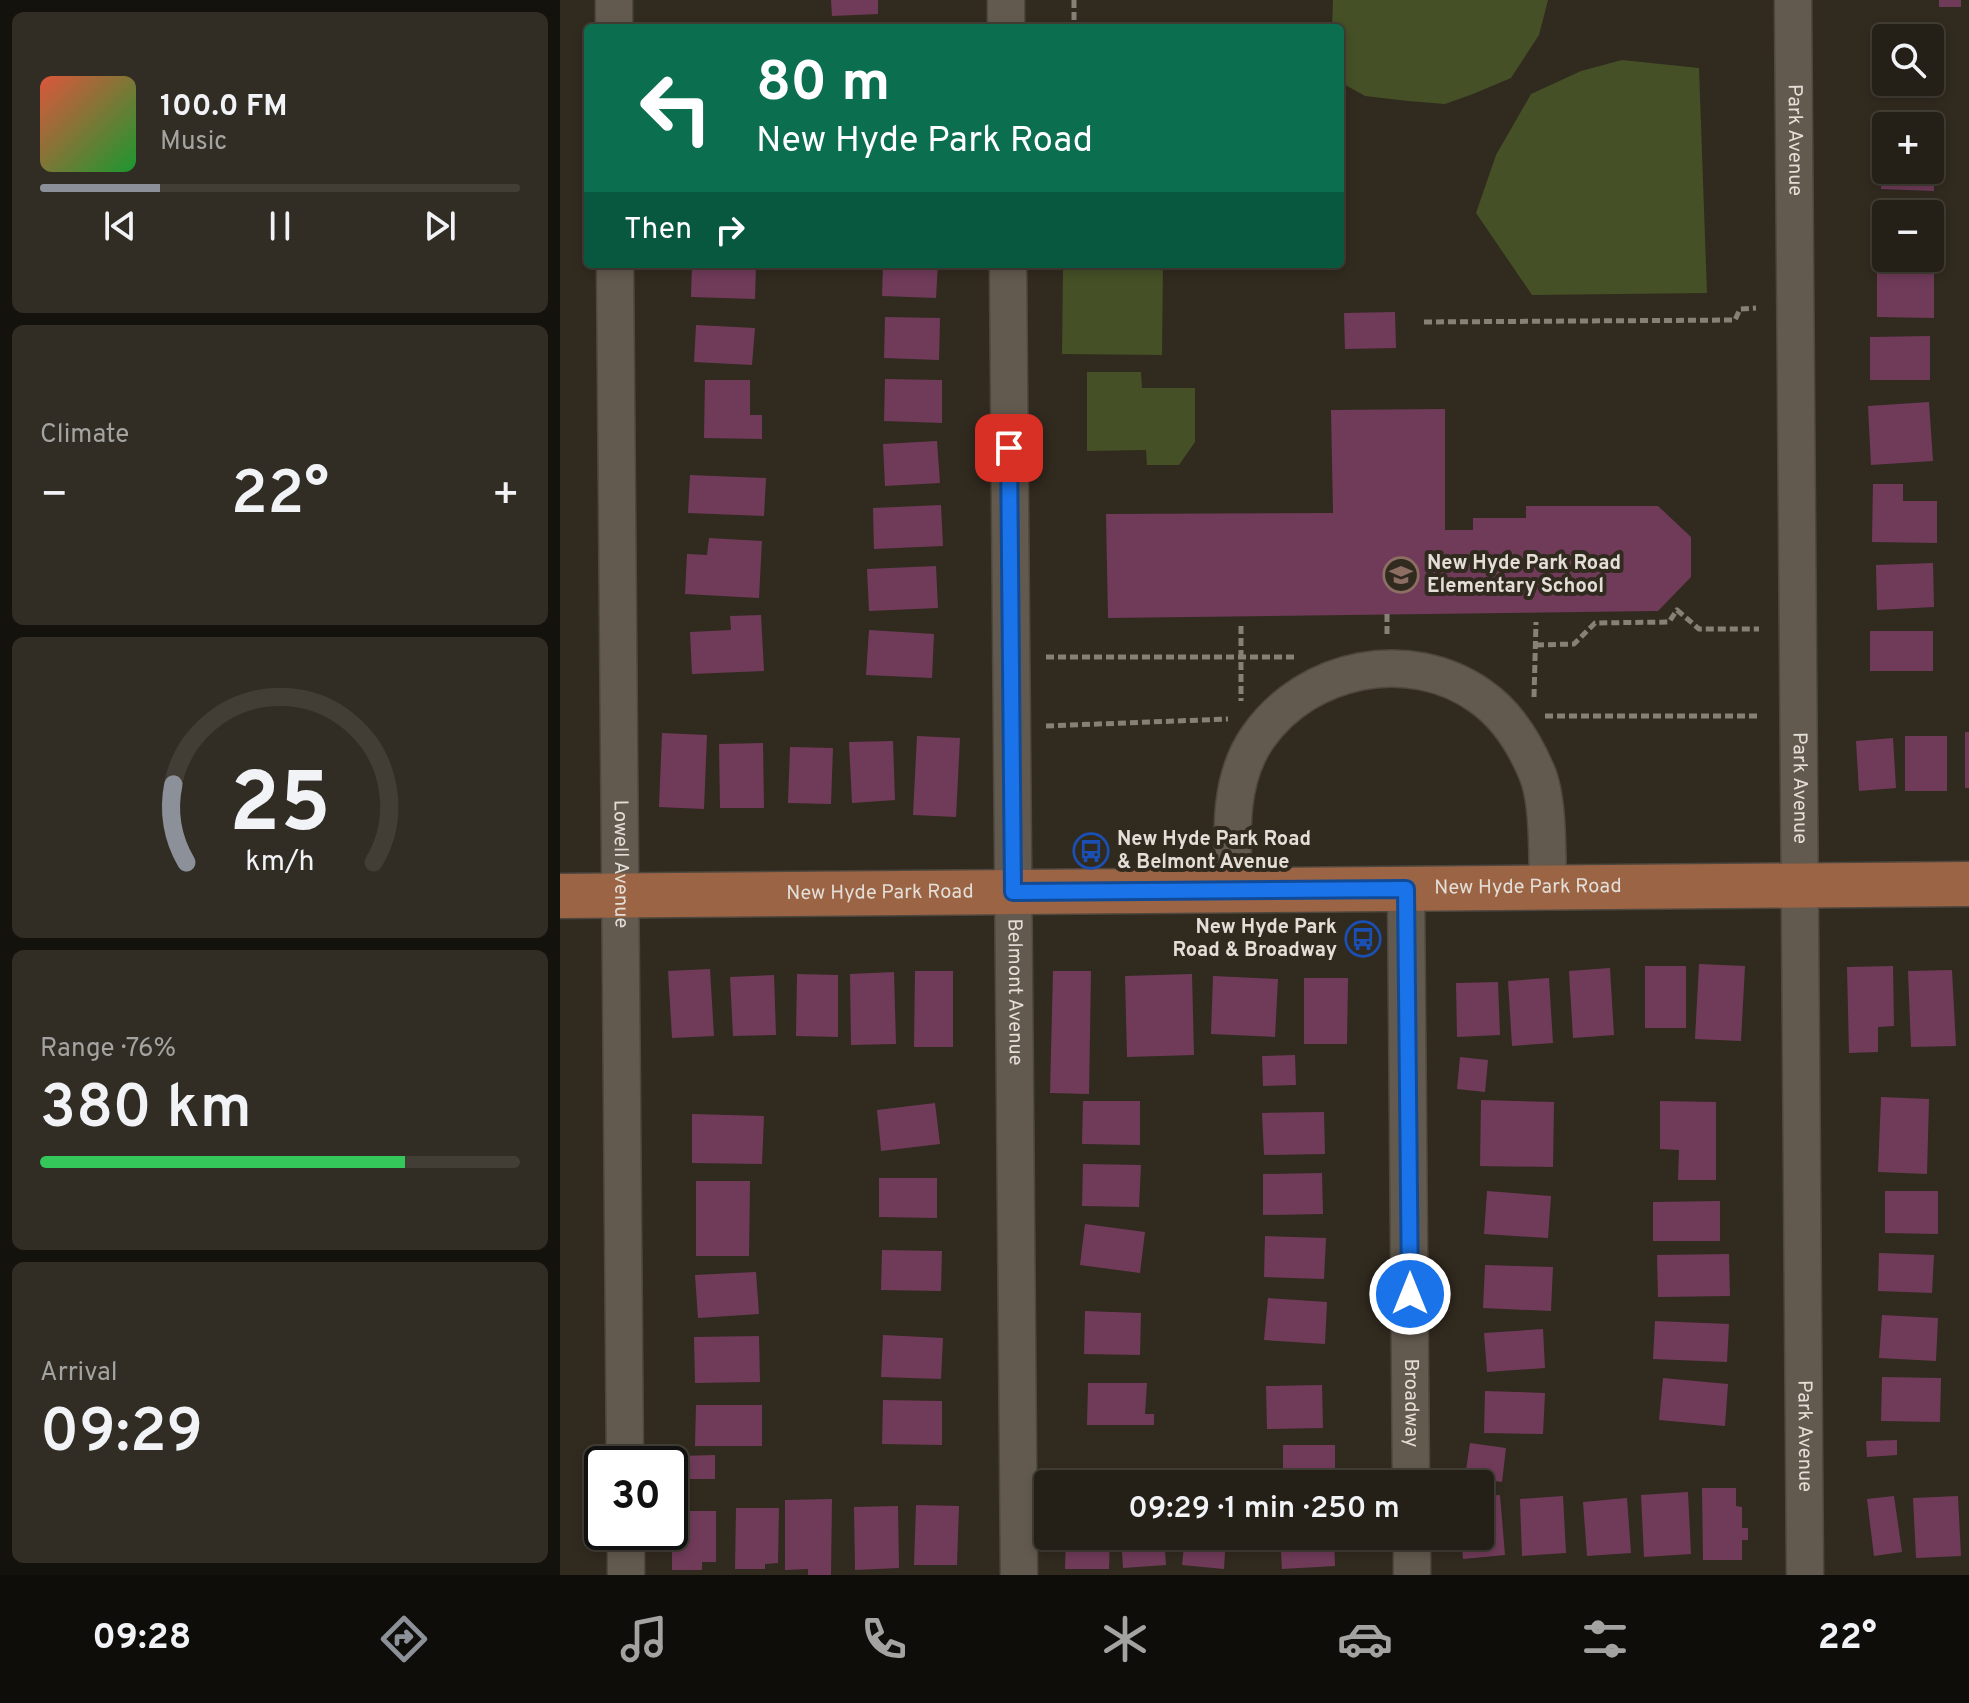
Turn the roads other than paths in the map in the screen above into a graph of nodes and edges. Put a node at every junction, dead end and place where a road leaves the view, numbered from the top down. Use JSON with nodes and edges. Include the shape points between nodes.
{"nodes":[{"id":1,"x":614,"y":0,"type":"edge"},
{"id":2,"x":1006,"y":0,"type":"edge"},
{"id":3,"x":1793,"y":0,"type":"edge"},
{"id":4,"x":614,"y":24,"type":"edge"},
{"id":5,"x":1006,"y":24,"type":"edge"},
{"id":6,"x":615,"y":268,"type":"edge"},
{"id":7,"x":1008,"y":268,"type":"edge"},
{"id":8,"x":1969,"y":884,"type":"edge"},
{"id":9,"x":1799,"y":887,"type":"junction"},
{"id":10,"x":1548,"y":888,"type":"junction"},
{"id":11,"x":1406,"y":889,"type":"junction"},
{"id":12,"x":1234,"y":890,"type":"junction"},
{"id":13,"x":1013,"y":892,"type":"junction"},
{"id":14,"x":560,"y":896,"type":"edge"},
{"id":15,"x":620,"y":896,"type":"junction"},
{"id":16,"x":625,"y":1446,"type":"edge"},
{"id":17,"x":1411,"y":1470,"type":"edge"},
{"id":18,"x":626,"y":1550,"type":"edge"},
{"id":19,"x":1412,"y":1550,"type":"edge"},
{"id":20,"x":626,"y":1575,"type":"edge"},
{"id":21,"x":1019,"y":1575,"type":"edge"},
{"id":22,"x":1412,"y":1575,"type":"edge"},
{"id":23,"x":1805,"y":1575,"type":"edge"}],
"edges":[{"from":1,"to":4,"type":"street"},
{"from":2,"to":5,"type":"street"},
{"from":3,"to":9,"type":"street","name":"Park Avenue"},
{"from":6,"to":15,"type":"street","name":"Lowell Avenue"},
{"from":7,"to":13,"type":"street","name":"Belmont Avenue"},
{"from":8,"to":9,"type":"main road","name":"New Hyde Park Road"},
{"from":9,"to":10,"type":"main road","name":"New Hyde Park Road"},
{"from":9,"to":23,"type":"street","name":"Park Avenue"},
{"from":10,"to":11,"type":"main road","name":"New Hyde Park Road"},
{"from":10,"to":12,"type":"street","via":[[1538,776],[1516,732],[1480,696],[1435,674],[1386,667],[1336,676],[1292,700],[1258,737],[1237,783]]},
{"from":11,"to":12,"type":"main road","name":"New Hyde Park Road"},
{"from":11,"to":17,"type":"street","name":"Broadway"},
{"from":12,"to":13,"type":"main road","name":"New Hyde Park Road"},
{"from":13,"to":15,"type":"main road","name":"New Hyde Park Road"},
{"from":13,"to":21,"type":"street","name":"Belmont Avenue"},
{"from":14,"to":15,"type":"main road","name":"New Hyde Park Road"},
{"from":15,"to":16,"type":"street","name":"Lowell Avenue"},
{"from":18,"to":20,"type":"street"},
{"from":19,"to":22,"type":"street"}]}
